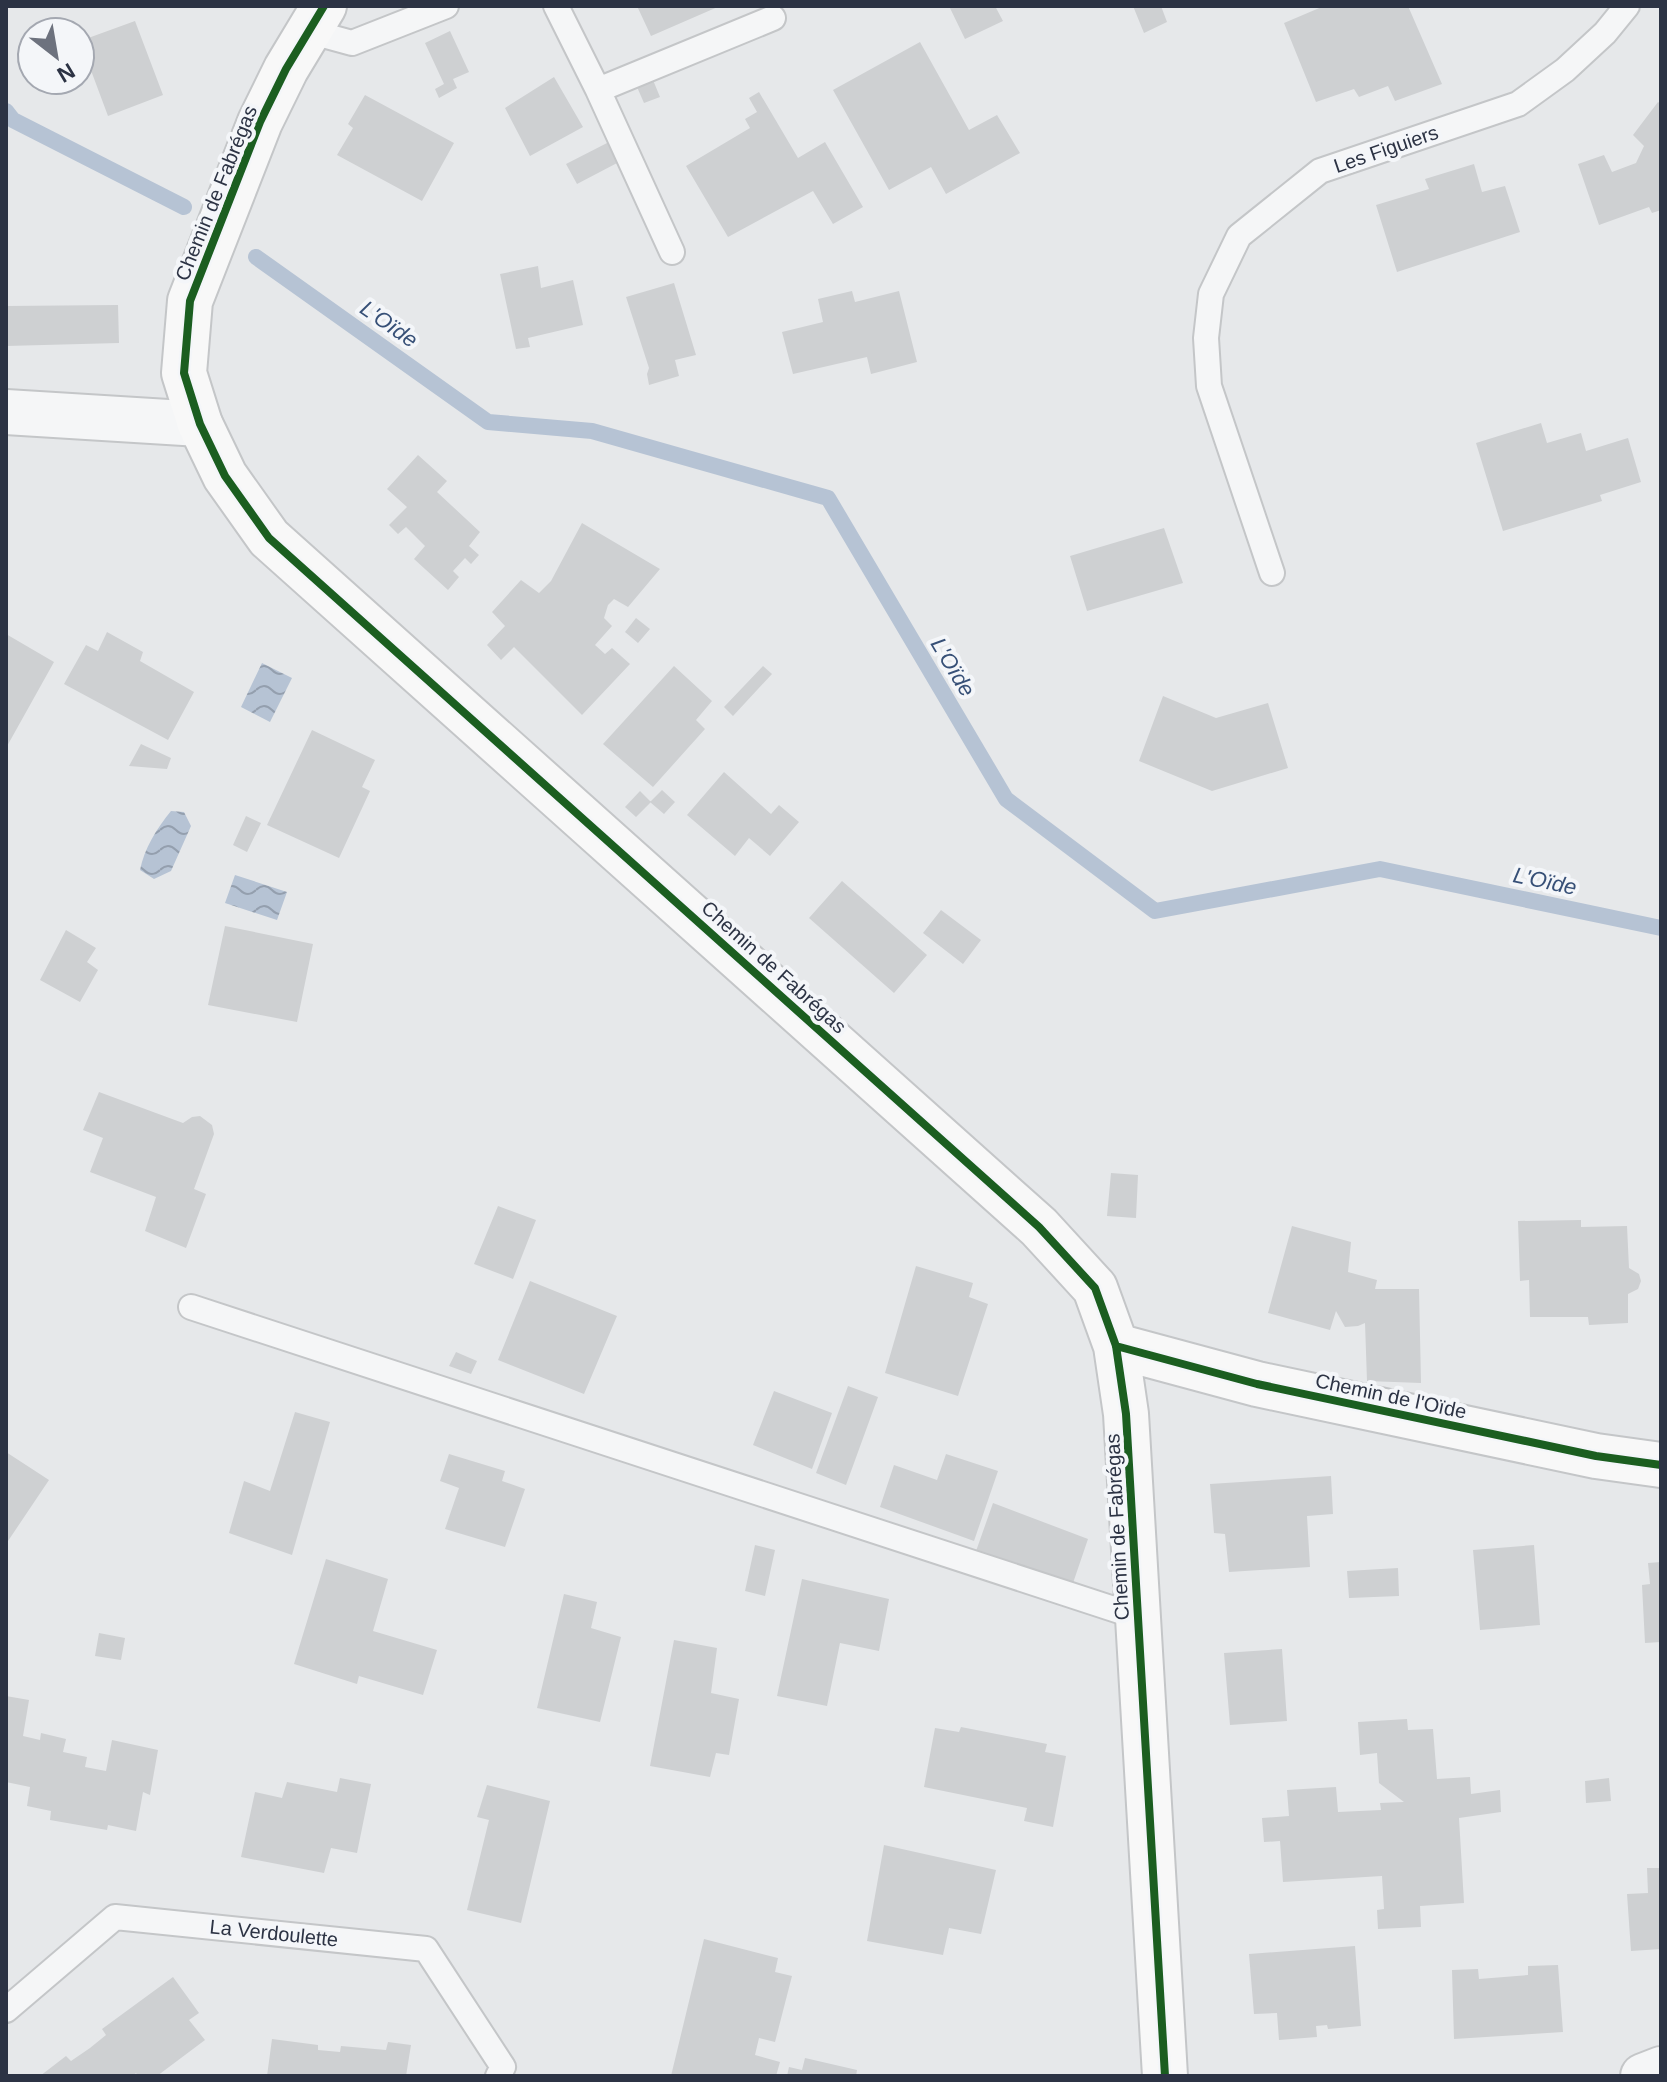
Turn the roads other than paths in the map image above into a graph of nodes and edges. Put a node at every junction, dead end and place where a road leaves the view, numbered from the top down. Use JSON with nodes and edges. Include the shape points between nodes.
{"nodes":[{"id":1,"x":446,"y":6,"type":"edge"},
{"id":2,"x":556,"y":6,"type":"edge"},
{"id":3,"x":1627,"y":6,"type":"edge"},
{"id":4,"x":316,"y":18,"type":"edge"},
{"id":5,"x":773,"y":18,"type":"dead end"},
{"id":6,"x":598,"y":90,"type":"junction"},
{"id":7,"x":672,"y":252,"type":"dead end"},
{"id":8,"x":6,"y":412,"type":"edge"},
{"id":9,"x":200,"y":424,"type":"junction"},
{"id":10,"x":1272,"y":573,"type":"dead end"},
{"id":11,"x":191,"y":1307,"type":"dead end"},
{"id":12,"x":1116,"y":1346,"type":"junction"},
{"id":13,"x":1661,"y":1465,"type":"edge"},
{"id":14,"x":1138,"y":1617,"type":"junction"},
{"id":15,"x":6,"y":2010,"type":"edge"},
{"id":16,"x":1661,"y":2069,"type":"edge"},
{"id":17,"x":498,"y":2076,"type":"edge"},
{"id":18,"x":1165,"y":2076,"type":"edge"},
{"id":19,"x":1643,"y":2076,"type":"edge"}],
"edges":[{"from":1,"to":4,"type":"lane","via":[[352,43]]},
{"from":2,"to":6,"type":"lane"},
{"from":3,"to":10,"type":"lane","name":"Les Figuiers","via":[[1585,52],[1518,104],[1320,171],[1239,236],[1211,294],[1206,338],[1209,386]]},
{"from":4,"to":9,"type":"street","name":"Chemin de Fabrégas","via":[[260,122],[190,301],[184,373]]},
{"from":5,"to":6,"type":"lane"},
{"from":6,"to":7,"type":"lane"},
{"from":8,"to":9,"type":"street"},
{"from":9,"to":12,"type":"street","name":"Chemin de Fabrégas","via":[[225,476],[269,538],[1039,1227],[1095,1288]]},
{"from":11,"to":14,"type":"lane"},
{"from":12,"to":13,"type":"street","name":"Chemin de l'Oïde","via":[[1257,1384]]},
{"from":12,"to":14,"type":"street","name":"Chemin de Fabrégas","via":[[1126,1414]]},
{"from":14,"to":18,"type":"street","name":"Chemin de Fabrégas"},
{"from":15,"to":17,"type":"lane","name":"La Verdoulette","via":[[115,1917],[426,1949],[503,2067]]},
{"from":16,"to":19,"type":"street"}]}
